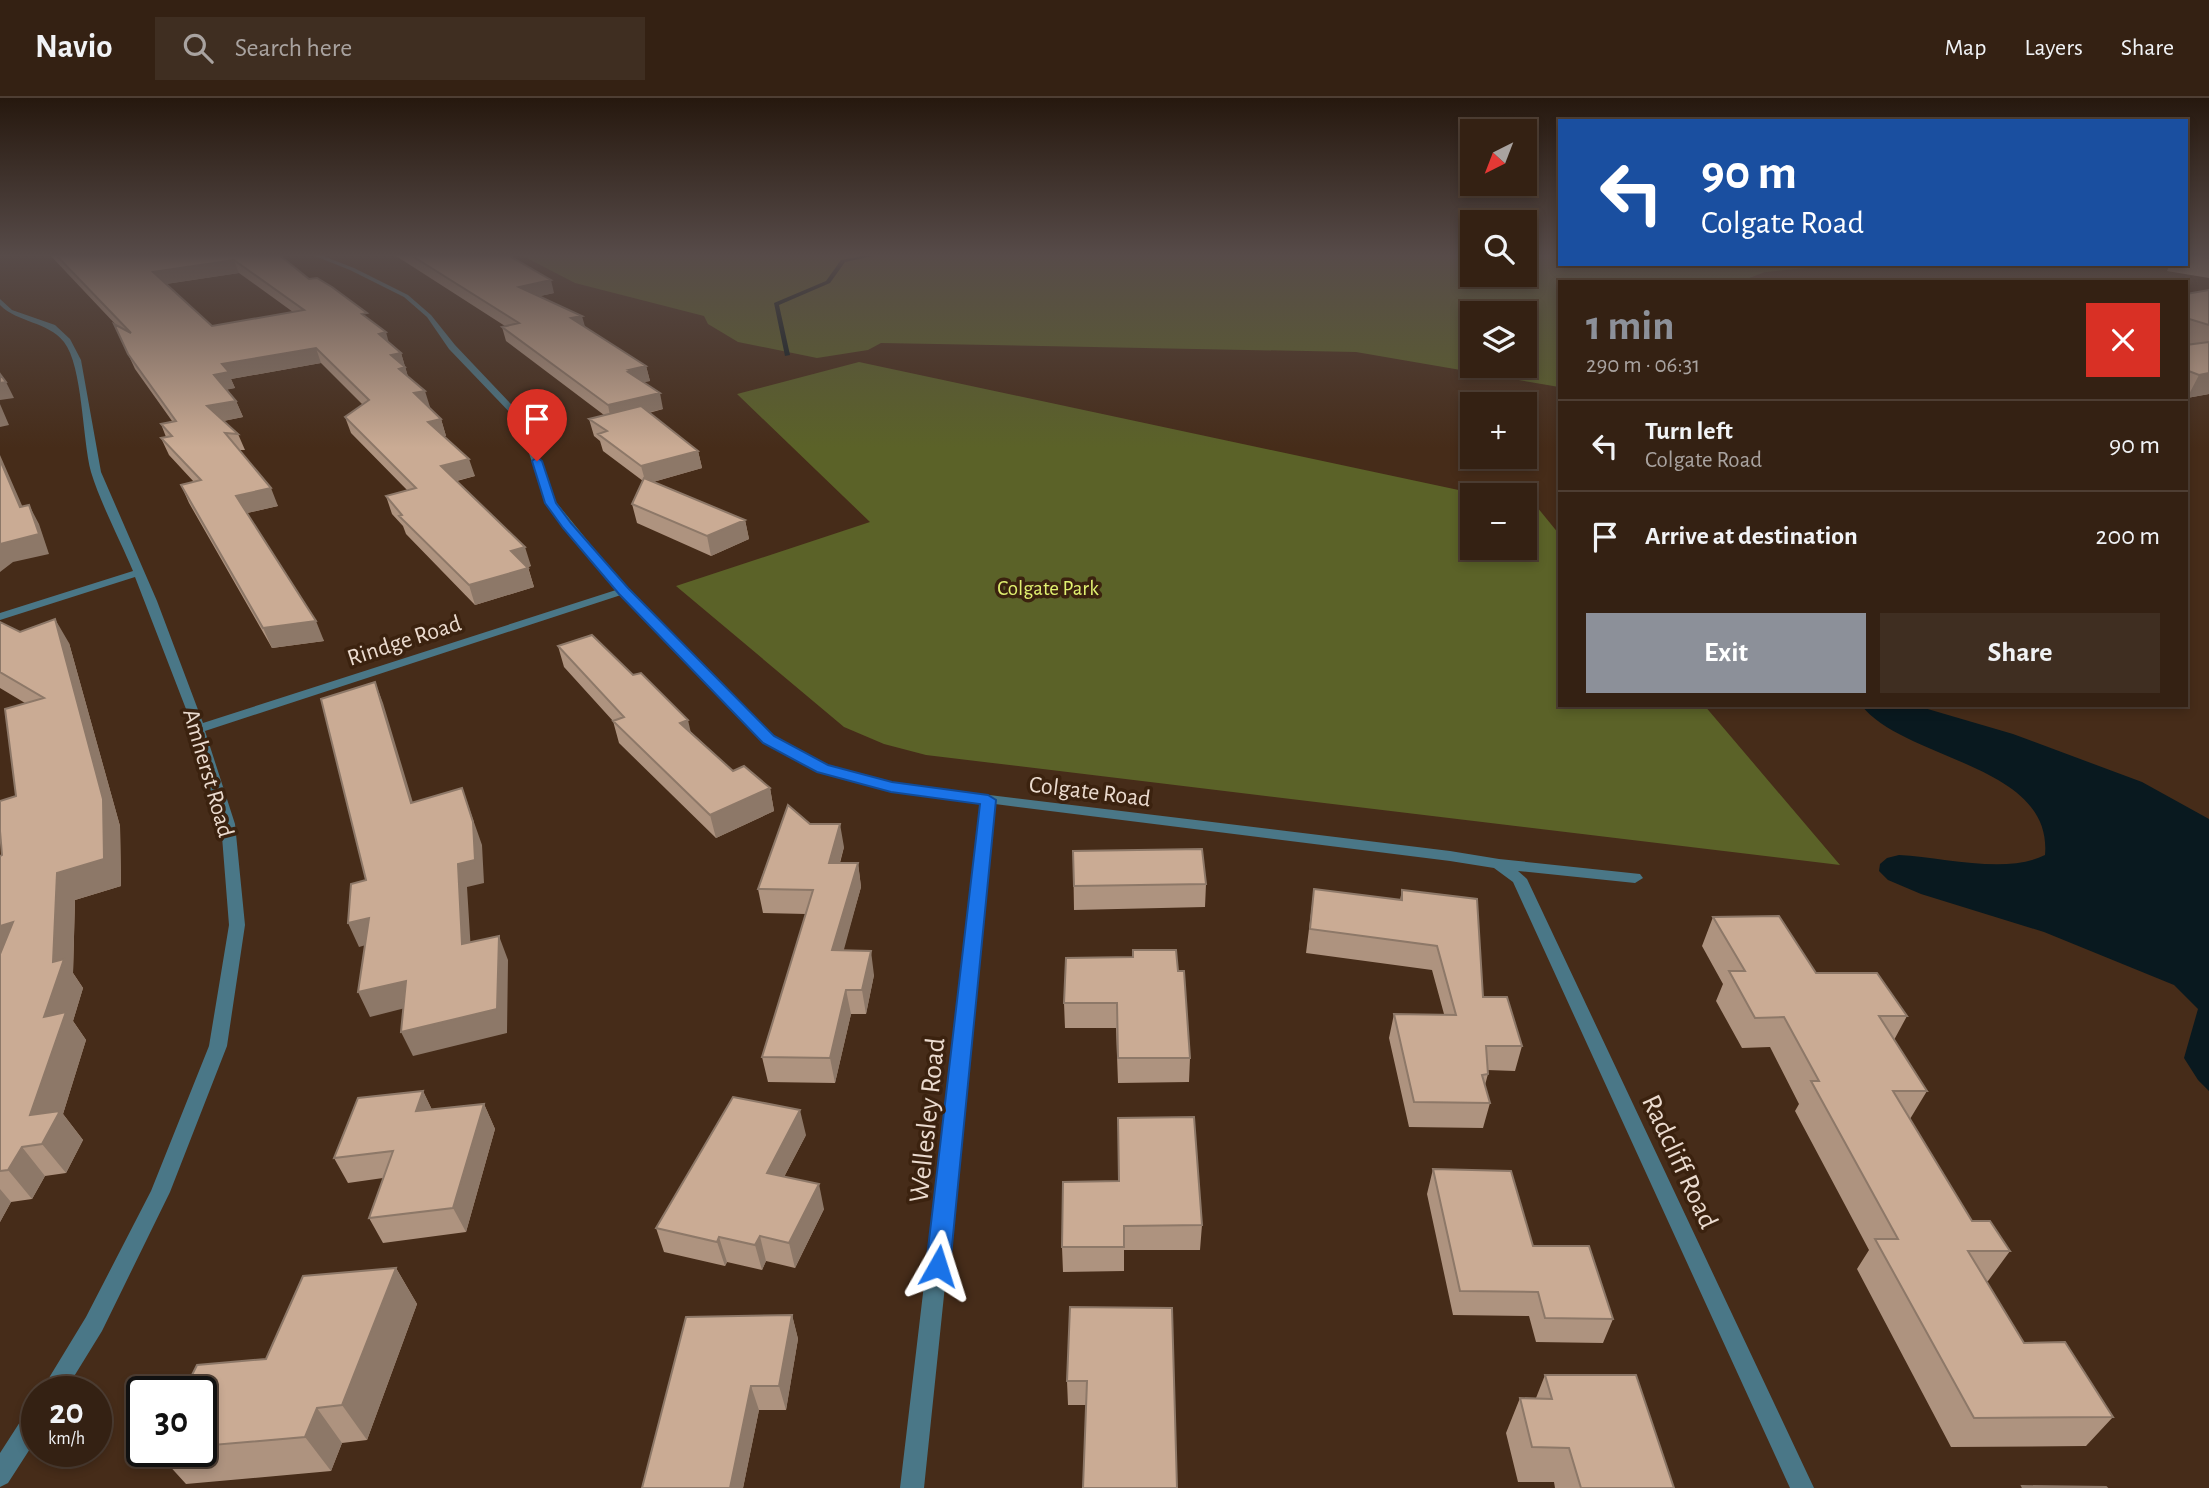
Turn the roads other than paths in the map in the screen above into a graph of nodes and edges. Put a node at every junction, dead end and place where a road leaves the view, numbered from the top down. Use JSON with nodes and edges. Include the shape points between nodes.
{"nodes":[{"id":1,"x":31,"y":319,"type":"edge"},
{"id":2,"x":431,"y":319,"type":"edge"},
{"id":3,"x":139,"y":572,"type":"junction"},
{"id":4,"x":623,"y":591,"type":"junction"},
{"id":5,"x":0,"y":617,"type":"edge"},
{"id":6,"x":198,"y":729,"type":"junction"},
{"id":7,"x":988,"y":800,"type":"junction"},
{"id":8,"x":1499,"y":864,"type":"junction"},
{"id":9,"x":1635,"y":878,"type":"dead end"},
{"id":10,"x":61,"y":1376,"type":"edge"},
{"id":11,"x":21,"y":1442,"type":"edge"},
{"id":12,"x":0,"y":1475,"type":"edge"},
{"id":13,"x":912,"y":1488,"type":"edge"},
{"id":14,"x":1802,"y":1488,"type":"edge"}],
"edges":[{"from":1,"to":3,"type":"street","name":"Amherst Road","via":[[52,327],[77,360],[96,472]]},
{"from":2,"to":4,"type":"street","name":"Colgate Road","via":[[522,420],[551,503]]},
{"from":3,"to":5,"type":"street"},
{"from":3,"to":6,"type":"street","name":"Amherst Road"},
{"from":4,"to":6,"type":"street","name":"Rindge Road"},
{"from":4,"to":7,"type":"street","name":"Colgate Road","via":[[769,739],[822,769],[891,787]]},
{"from":6,"to":10,"type":"street","name":"Amherst Road","via":[[229,824],[237,925],[218,1046],[160,1192],[94,1324]]},
{"from":7,"to":8,"type":"street","name":"Colgate Road"},
{"from":7,"to":13,"type":"street","name":"Wellesley Road"},
{"from":8,"to":9,"type":"street","name":"Colgate Road"},
{"from":8,"to":14,"type":"street","name":"Radcliff Road","via":[[1519,879]]},
{"from":11,"to":12,"type":"street"}]}
